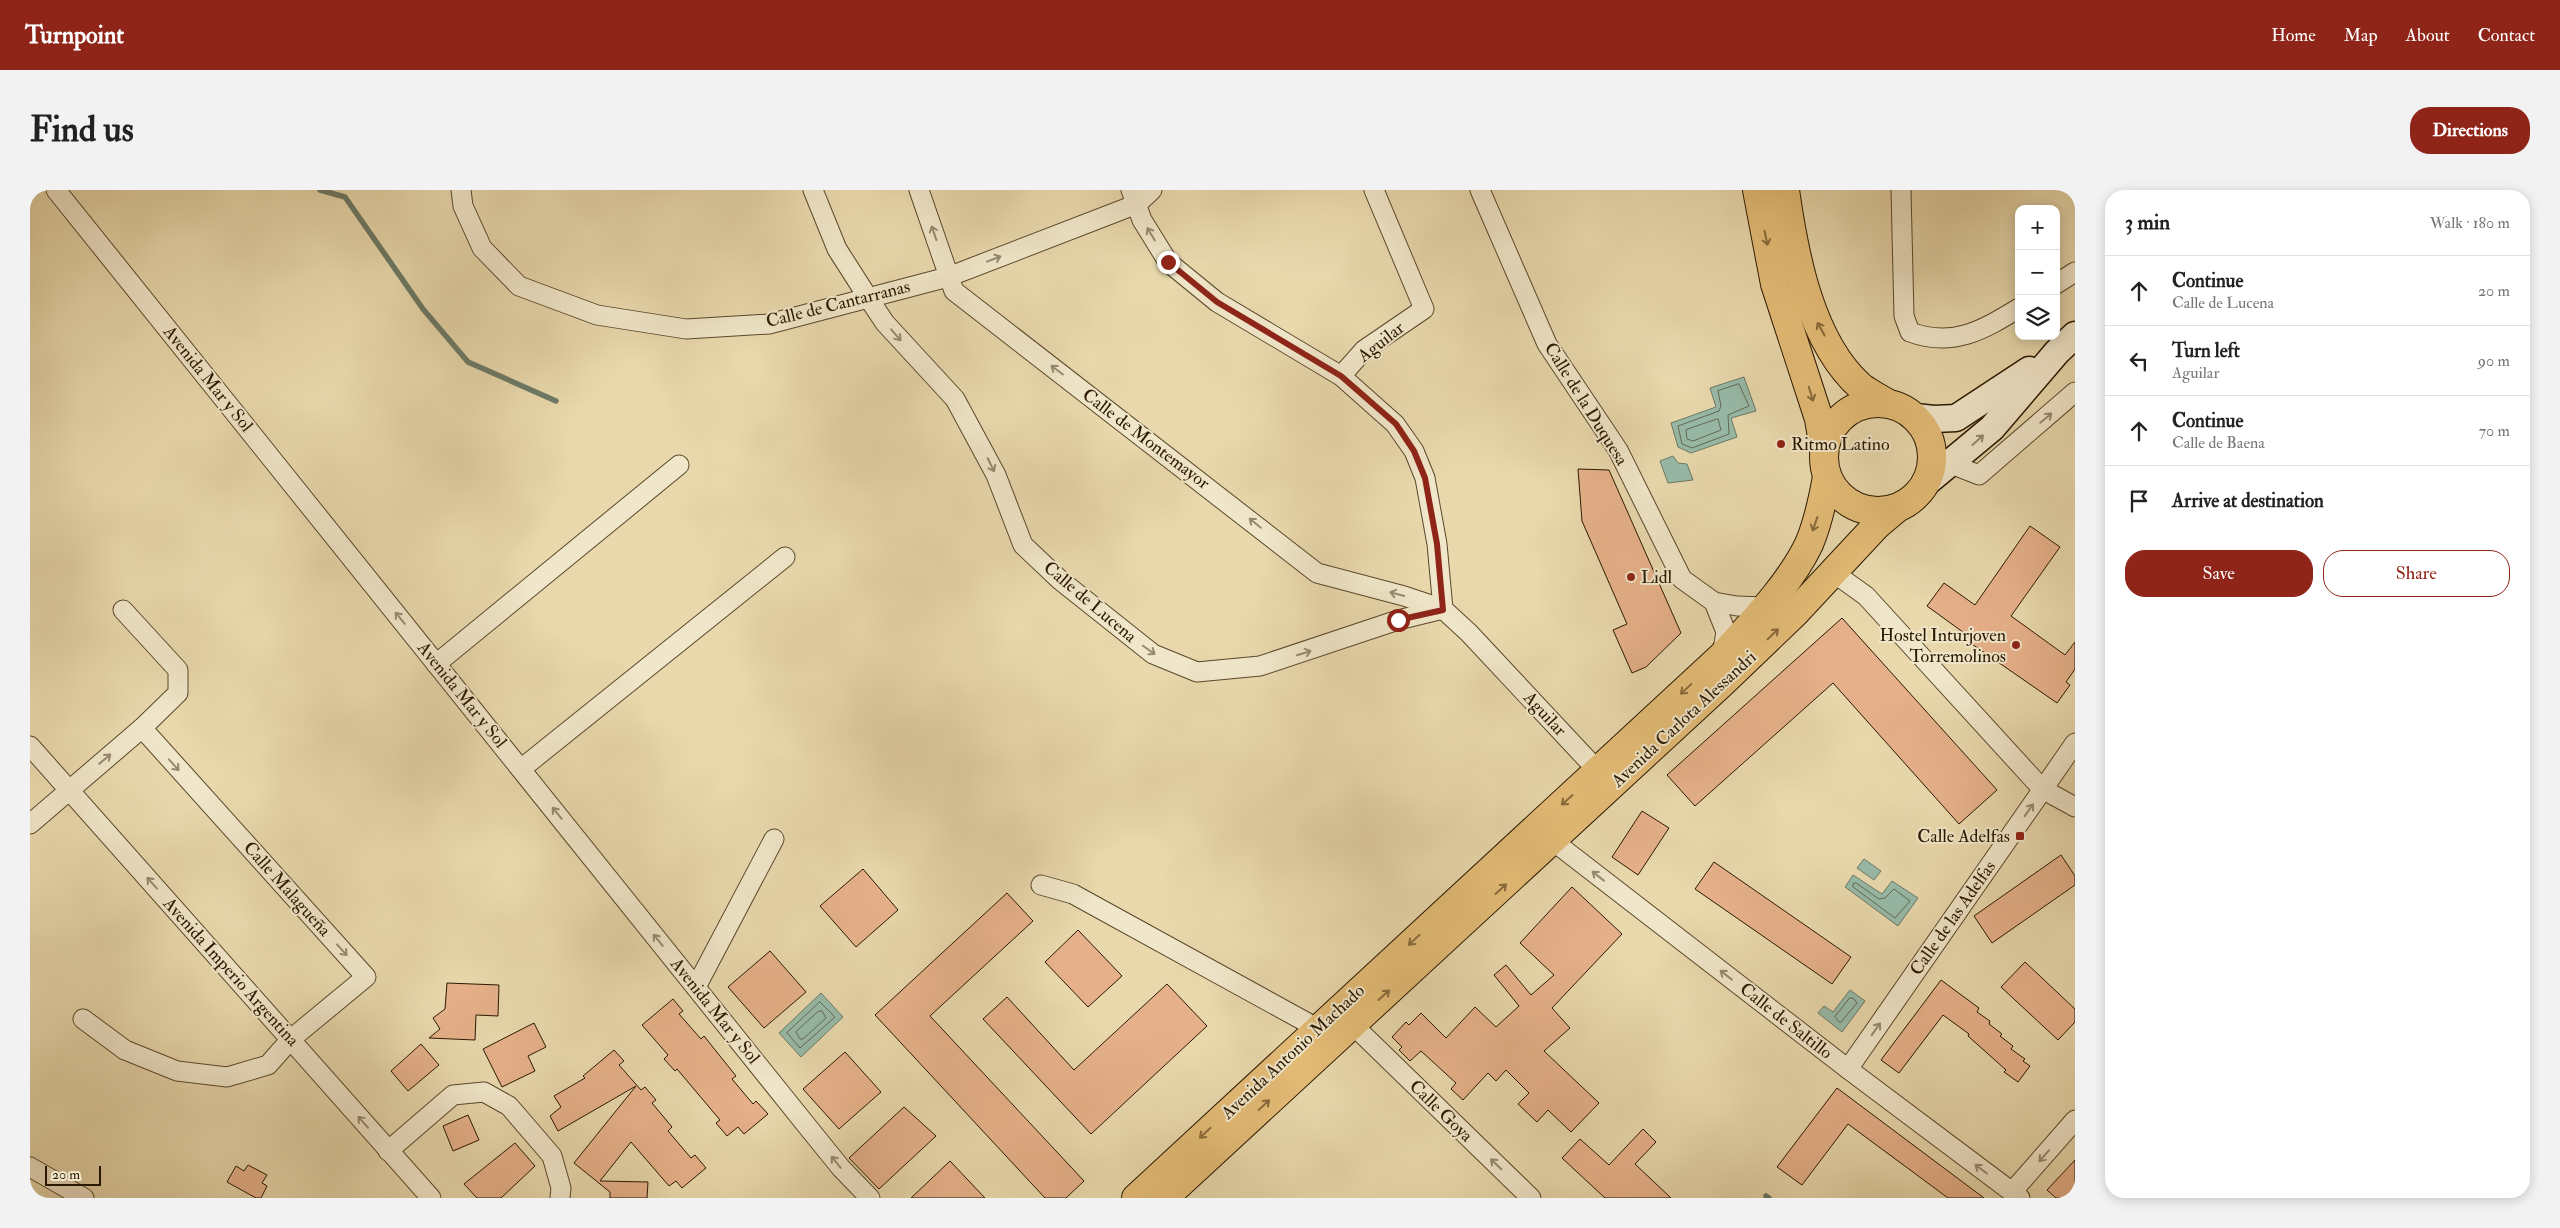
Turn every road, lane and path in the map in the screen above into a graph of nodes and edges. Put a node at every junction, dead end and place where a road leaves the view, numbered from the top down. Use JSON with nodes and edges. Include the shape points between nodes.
{"nodes":[{"id":1,"x":56,"y":190,"type":"edge"},
{"id":2,"x":462,"y":190,"type":"edge"},
{"id":3,"x":813,"y":190,"type":"edge"},
{"id":4,"x":919,"y":190,"type":"edge"},
{"id":5,"x":1152,"y":190,"type":"edge"},
{"id":6,"x":1374,"y":190,"type":"edge"},
{"id":7,"x":1480,"y":190,"type":"edge"},
{"id":8,"x":1758,"y":190,"type":"edge"},
{"id":9,"x":1785,"y":190,"type":"edge"},
{"id":10,"x":1901,"y":190,"type":"edge"},
{"id":11,"x":1134,"y":197,"type":"edge"},
{"id":12,"x":2075,"y":272,"type":"edge"},
{"id":13,"x":948,"y":277,"type":"junction"},
{"id":14,"x":2060,"y":281,"type":"edge"},
{"id":15,"x":866,"y":296,"type":"junction"},
{"id":16,"x":2015,"y":310,"type":"edge"},
{"id":17,"x":2066,"y":343,"type":"edge"},
{"id":18,"x":1341,"y":376,"type":"junction"},
{"id":19,"x":2074,"y":396,"type":"edge"},
{"id":20,"x":1887,"y":404,"type":"junction"},
{"id":21,"x":1915,"y":417,"type":"junction"},
{"id":22,"x":1824,"y":449,"type":"junction"},
{"id":23,"x":1951,"y":464,"type":"junction"},
{"id":24,"x":678,"y":465,"type":"dead end"},
{"id":25,"x":1827,"y":477,"type":"junction"},
{"id":26,"x":1927,"y":482,"type":"junction"},
{"id":27,"x":1896,"y":509,"type":"junction"},
{"id":28,"x":785,"y":557,"type":"dead end"},
{"id":29,"x":1834,"y":573,"type":"junction"},
{"id":30,"x":1714,"y":602,"type":"junction"},
{"id":31,"x":1766,"y":606,"type":"junction"},
{"id":32,"x":123,"y":610,"type":"dead end"},
{"id":33,"x":1443,"y":610,"type":"junction"},
{"id":34,"x":1722,"y":656,"type":"junction"},
{"id":35,"x":436,"y":664,"type":"junction"},
{"id":36,"x":142,"y":728,"type":"junction"},
{"id":37,"x":2075,"y":743,"type":"edge"},
{"id":38,"x":30,"y":746,"type":"edge"},
{"id":39,"x":521,"y":769,"type":"junction"},
{"id":40,"x":1598,"y":771,"type":"junction"},
{"id":41,"x":69,"y":790,"type":"junction"},
{"id":42,"x":2044,"y":790,"type":"junction"},
{"id":43,"x":2075,"y":807,"type":"edge"},
{"id":44,"x":30,"y":824,"type":"edge"},
{"id":45,"x":774,"y":839,"type":"dead end"},
{"id":46,"x":1553,"y":842,"type":"junction"},
{"id":47,"x":1041,"y":884,"type":"dead end"},
{"id":48,"x":1458,"y":914,"type":"junction"},
{"id":49,"x":696,"y":986,"type":"junction"},
{"id":50,"x":83,"y":1020,"type":"dead end"},
{"id":51,"x":1352,"y":1024,"type":"junction"},
{"id":52,"x":1315,"y":1031,"type":"junction"},
{"id":53,"x":291,"y":1039,"type":"junction"},
{"id":54,"x":1848,"y":1069,"type":"junction"},
{"id":55,"x":2075,"y":1120,"type":"edge"},
{"id":56,"x":388,"y":1151,"type":"junction"},
{"id":57,"x":30,"y":1167,"type":"edge"},
{"id":58,"x":2016,"y":1195,"type":"edge"},
{"id":59,"x":1151,"y":1196,"type":"edge"},
{"id":60,"x":84,"y":1198,"type":"edge"},
{"id":61,"x":431,"y":1198,"type":"edge"},
{"id":62,"x":560,"y":1198,"type":"edge"},
{"id":63,"x":870,"y":1198,"type":"edge"},
{"id":64,"x":1531,"y":1198,"type":"edge"}],
"edges":[{"from":35,"to":1,"type":"street","name":"Avenida Mar y Sol","one_way":true},
{"from":2,"to":15,"type":"street","name":"Calle de Cantarranas","via":[[463,206],[482,248],[519,286],[597,315],[686,329],[759,325]]},
{"from":3,"to":15,"type":"street","name":"Calle de Lucena","via":[[837,249]]},
{"from":13,"to":4,"type":"street","name":"Calle de Montemayor","one_way":true},
{"from":5,"to":11,"type":"street"},
{"from":6,"to":18,"type":"street","name":"Aguilar","via":[[1424,309],[1364,350]]},
{"from":7,"to":30,"type":"street","name":"Calle de la Duquesa","via":[[1547,344],[1618,450],[1682,579]]},
{"from":8,"to":22,"type":"main road","one_way":true,"via":[[1775,284],[1819,419]]},
{"from":20,"to":9,"type":"main road","one_way":true,"via":[[1861,387],[1840,362],[1818,323],[1801,278]]},
{"from":10,"to":16,"type":"street","via":[[1904,316],[1910,332],[1927,338],[1964,337]]},
{"from":13,"to":11,"type":"street","name":"Calle de Cantarranas","one_way":true},
{"from":18,"to":11,"type":"street","one_way":true,"via":[[1217,302],[1168,262],[1142,220]]},
{"from":12,"to":14,"type":"street"},
{"from":13,"to":15,"type":"street","name":"Calle de Cantarranas"},
{"from":33,"to":13,"type":"street","name":"Calle de Montemayor","one_way":true,"via":[[1317,572],[954,291]]},
{"from":15,"to":33,"type":"street","name":"Calle de Lucena","one_way":true,"via":[[885,323],[955,399],[996,475],[1023,544],[1060,580],[1153,654],[1197,672],[1260,666],[1398,620]]},
{"from":17,"to":21,"type":"main road","via":[[1956,418]]},
{"from":23,"to":17,"type":"main road","one_way":true,"via":[[1992,428]]},
{"from":18,"to":33,"type":"street","name":"Aguilar","via":[[1396,424],[1414,451],[1425,478],[1437,544]]},
{"from":23,"to":19,"type":"street","one_way":true,"via":[[1979,475]]},
{"from":20,"to":21,"type":"main road","via":[[1902,408]]},
{"from":20,"to":22,"type":"main road","via":[[1870,403],[1853,409],[1839,419],[1829,433]]},
{"from":21,"to":26,"type":"main road","via":[[1926,431],[1932,447],[1932,465]]},
{"from":22,"to":25,"type":"main road"},
{"from":23,"to":26,"type":"main road"},
{"from":24,"to":35,"type":"street"},
{"from":25,"to":27,"type":"main road","via":[[1835,492],[1863,510],[1880,512]]},
{"from":25,"to":31,"type":"main road","name":"Avenida Carlota Alessandri","one_way":true,"via":[[1808,544]]},
{"from":26,"to":27,"type":"main road","via":[[1919,494]]},
{"from":27,"to":29,"type":"main road","name":"Avenida Carlota Alessandri","via":[[1877,525]]},
{"from":28,"to":39,"type":"street"},
{"from":29,"to":42,"type":"street","via":[[1866,596]]},
{"from":46,"to":29,"type":"main road","name":"Avenida Carlota Alessandri","one_way":true},
{"from":30,"to":31,"type":"street"},
{"from":30,"to":34,"type":"street","via":[[1726,632]]},
{"from":31,"to":34,"type":"main road","name":"Avenida Carlota Alessandri"},
{"from":32,"to":36,"type":"street","via":[[178,670],[178,693]]},
{"from":33,"to":40,"type":"street","name":"Aguilar","via":[[1469,633]]},
{"from":34,"to":40,"type":"main road","name":"Avenida Carlota Alessandri","one_way":true},
{"from":35,"to":39,"type":"street","name":"Avenida Mar y Sol"},
{"from":41,"to":36,"type":"street","one_way":true},
{"from":36,"to":53,"type":"street","name":"Calle Malagueña","one_way":true,"via":[[366,976]]},
{"from":37,"to":42,"type":"street","name":"Calle de las Adelfas"},
{"from":38,"to":41,"type":"street","name":"Avenida Imperio Argentina"},
{"from":49,"to":39,"type":"street","name":"Avenida Mar y Sol","one_way":true},
{"from":40,"to":48,"type":"main road","name":"Avenida Carlota Alessandri","one_way":true},
{"from":41,"to":44,"type":"street"},
{"from":53,"to":41,"type":"street","name":"Avenida Imperio Argentina","one_way":true},
{"from":42,"to":43,"type":"street"},
{"from":54,"to":42,"type":"street","name":"Calle de las Adelfas","one_way":true},
{"from":45,"to":49,"type":"street"},
{"from":48,"to":46,"type":"main road","name":"Avenida Carlota Alessandri","one_way":true},
{"from":54,"to":46,"type":"street","name":"Calle de Saltillo","one_way":true},
{"from":47,"to":52,"type":"street","via":[[1073,894],[1306,1022]]},
{"from":51,"to":48,"type":"main road","name":"Avenida Antonio Machado","one_way":true},
{"from":48,"to":52,"type":"main road","name":"Avenida Antonio Machado","one_way":true},
{"from":63,"to":49,"type":"street","name":"Avenida Mar y Sol","one_way":true,"via":[[841,1168]]},
{"from":50,"to":53,"type":"street","via":[[125,1050],[177,1071],[227,1077],[268,1065]]},
{"from":59,"to":51,"type":"main road","name":"Avenida Antonio Machado","one_way":true},
{"from":64,"to":51,"type":"street","name":"Calle Goya","one_way":true},
{"from":52,"to":59,"type":"main road","name":"Avenida Antonio Machado","one_way":true},
{"from":56,"to":53,"type":"street","name":"Avenida Imperio Argentina","one_way":true},
{"from":58,"to":54,"type":"street","name":"Calle de Saltillo","one_way":true},
{"from":55,"to":58,"type":"street","one_way":true},
{"from":56,"to":61,"type":"street","name":"Avenida Imperio Argentina"},
{"from":56,"to":62,"type":"street","via":[[453,1094],[484,1092],[509,1106],[552,1156],[561,1188]]},
{"from":57,"to":60,"type":"street"}]}
